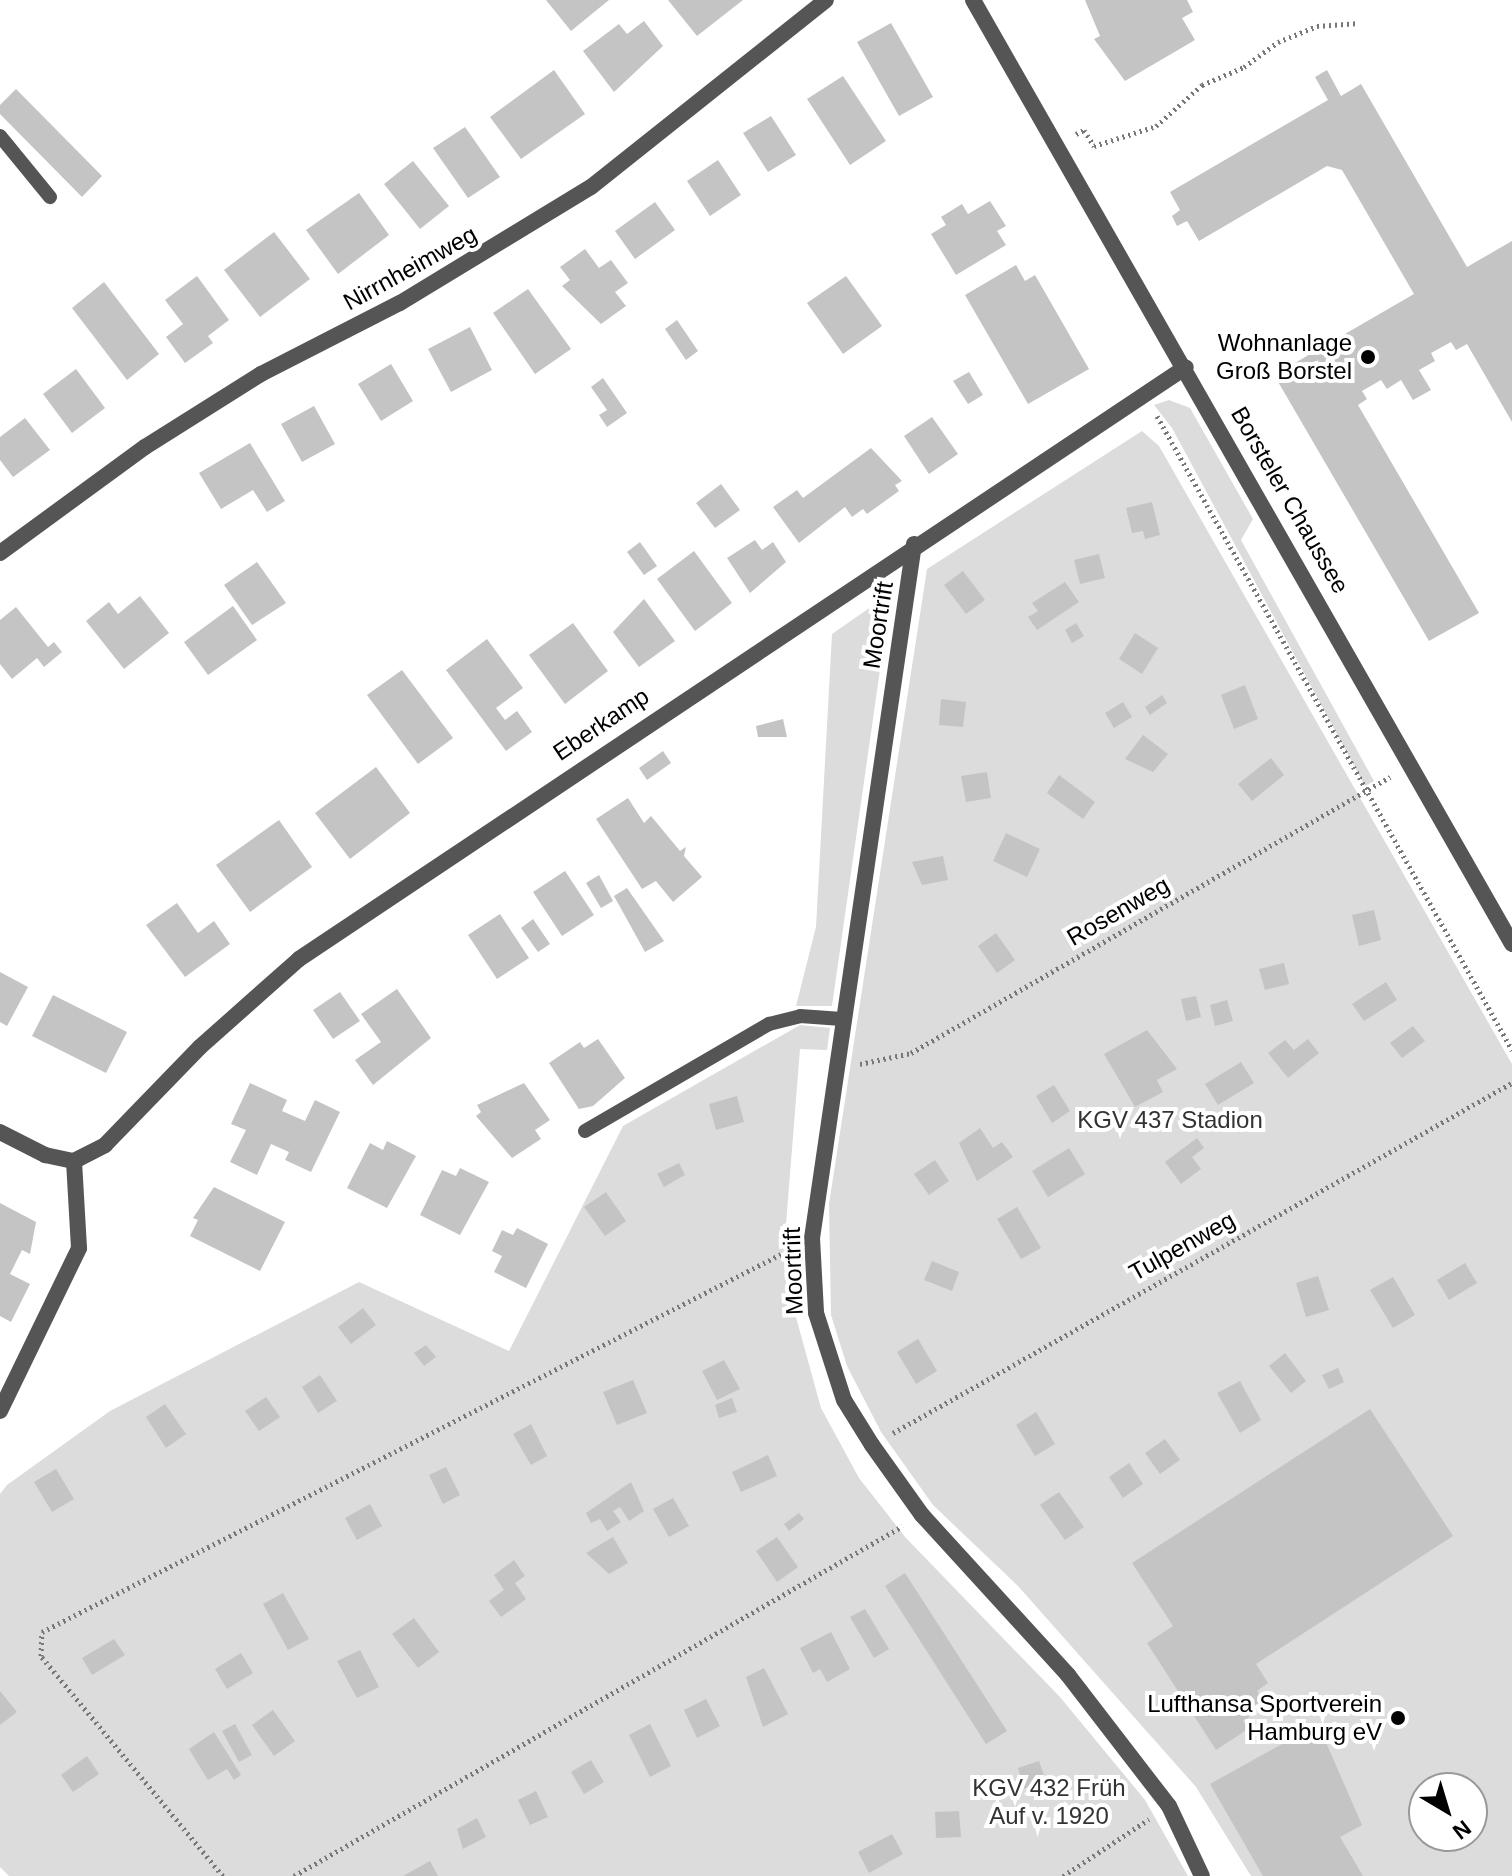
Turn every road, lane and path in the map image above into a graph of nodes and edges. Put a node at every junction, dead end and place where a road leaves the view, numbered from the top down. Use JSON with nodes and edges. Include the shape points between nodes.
{"nodes":[{"id":1,"x":826,"y":0,"type":"edge"},
{"id":2,"x":973,"y":0,"type":"edge"},
{"id":3,"x":1356,"y":23,"type":"dead end"},
{"id":4,"x":0,"y":136,"type":"edge"},
{"id":5,"x":1058,"y":145,"type":"junction"},
{"id":6,"x":50,"y":197,"type":"dead end"},
{"id":7,"x":1186,"y":367,"type":"junction"},
{"id":8,"x":1141,"y":396,"type":"junction"},
{"id":9,"x":914,"y":544,"type":"junction"},
{"id":10,"x":0,"y":553,"type":"edge"},
{"id":11,"x":1412,"y":764,"type":"junction"},
{"id":12,"x":1363,"y":793,"type":"junction"},
{"id":13,"x":1512,"y":944,"type":"edge"},
{"id":14,"x":842,"y":1019,"type":"junction"},
{"id":15,"x":1512,"y":1050,"type":"edge"},
{"id":16,"x":835,"y":1065,"type":"junction"},
{"id":17,"x":1512,"y":1083,"type":"edge"},
{"id":18,"x":585,"y":1131,"type":"dead end"},
{"id":19,"x":0,"y":1132,"type":"edge"},
{"id":20,"x":74,"y":1161,"type":"junction"},
{"id":21,"x":812,"y":1238,"type":"junction"},
{"id":22,"x":0,"y":1411,"type":"edge"},
{"id":23,"x":872,"y":1445,"type":"junction"},
{"id":24,"x":922,"y":1515,"type":"junction"},
{"id":25,"x":1169,"y":1806,"type":"junction"},
{"id":26,"x":223,"y":1876,"type":"edge"},
{"id":27,"x":294,"y":1876,"type":"edge"},
{"id":28,"x":1063,"y":1876,"type":"edge"},
{"id":29,"x":1202,"y":1876,"type":"edge"}],
"edges":[{"from":1,"to":10,"type":"street","name":"Nirrnheimweg","via":[[591,187],[400,303],[248,382]]},
{"from":2,"to":5,"type":"street","name":"Borsteler Chaussee"},
{"from":3,"to":5,"type":"path","via":[[1317,26],[1278,42],[1244,67],[1202,85],[1156,126],[1094,146],[1084,130]]},
{"from":4,"to":6,"type":"lane"},
{"from":5,"to":7,"type":"street","name":"Borsteler Chaussee"},
{"from":7,"to":8,"type":"street","name":"Eberkamp"},
{"from":7,"to":11,"type":"street","name":"Borsteler Chaussee"},
{"from":8,"to":9,"type":"street","name":"Eberkamp"},
{"from":8,"to":12,"type":"path","via":[[1168,431]]},
{"from":9,"to":14,"type":"street","name":"Moortrift"},
{"from":9,"to":20,"type":"street","name":"Eberkamp","via":[[299,959],[200,1047],[105,1145]]},
{"from":11,"to":12,"type":"path","name":"Rosenweg"},
{"from":11,"to":13,"type":"street","name":"Borsteler Chaussee"},
{"from":12,"to":15,"type":"path"},
{"from":12,"to":16,"type":"path","name":"Rosenweg","via":[[911,1053],[881,1064]]},
{"from":14,"to":16,"type":"street","name":"Moortrift"},
{"from":14,"to":18,"type":"lane","via":[[800,1016],[769,1024]]},
{"from":16,"to":21,"type":"street","name":"Moortrift"},
{"from":17,"to":23,"type":"path","name":"Tulpenweg"},
{"from":19,"to":20,"type":"street","via":[[45,1155]]},
{"from":20,"to":22,"type":"street","via":[[79,1248]]},
{"from":21,"to":23,"type":"street","name":"Moortrift","via":[[824,1349],[844,1400]]},
{"from":21,"to":26,"type":"path","via":[[42,1632],[41,1656]]},
{"from":23,"to":24,"type":"street","name":"Moortrift"},
{"from":24,"to":25,"type":"street","name":"Moortrift","via":[[1068,1675]]},
{"from":24,"to":27,"type":"path"},
{"from":25,"to":28,"type":"path"},
{"from":25,"to":29,"type":"street","name":"Moortrift"}]}
